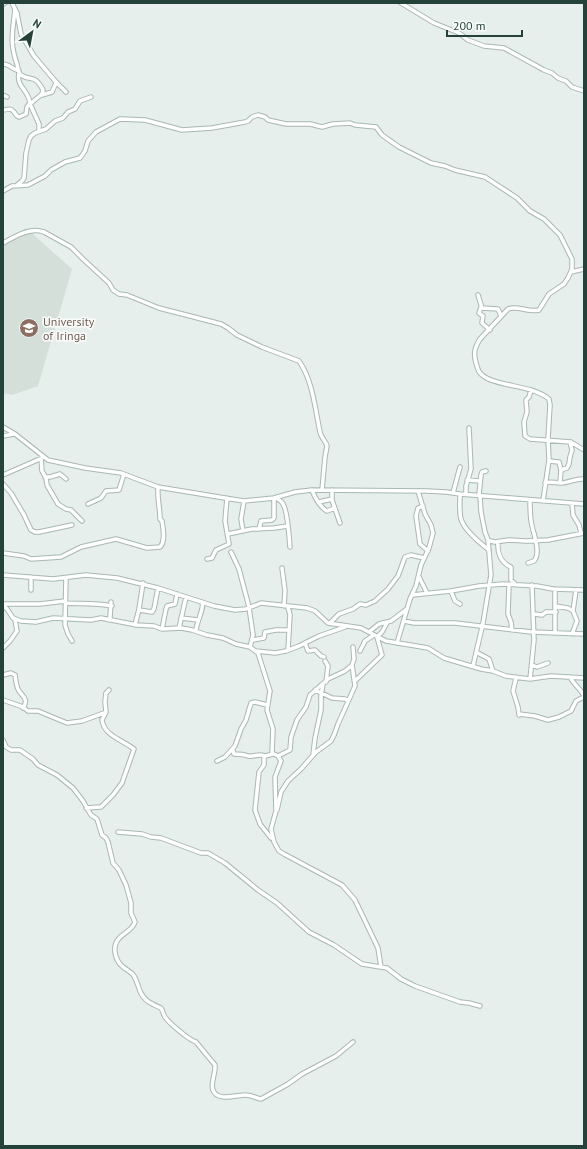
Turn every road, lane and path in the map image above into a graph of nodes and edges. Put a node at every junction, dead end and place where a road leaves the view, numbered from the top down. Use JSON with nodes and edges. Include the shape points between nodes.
{"nodes":[{"id":1,"x":12,"y":3,"type":"edge"},
{"id":2,"x":401,"y":3,"type":"edge"},
{"id":3,"x":15,"y":9,"type":"junction"},
{"id":4,"x":3,"y":64,"type":"edge"},
{"id":5,"x":19,"y":72,"type":"junction"},
{"id":6,"x":56,"y":83,"type":"junction"},
{"id":7,"x":584,"y":91,"type":"edge"},
{"id":8,"x":66,"y":92,"type":"dead end"},
{"id":9,"x":3,"y":95,"type":"edge"},
{"id":10,"x":42,"y":95,"type":"junction"},
{"id":11,"x":7,"y":97,"type":"dead end"},
{"id":12,"x":91,"y":97,"type":"dead end"},
{"id":13,"x":30,"y":103,"type":"junction"},
{"id":14,"x":3,"y":110,"type":"edge"},
{"id":15,"x":39,"y":131,"type":"junction"},
{"id":16,"x":17,"y":185,"type":"junction"},
{"id":17,"x":3,"y":191,"type":"edge"},
{"id":18,"x":3,"y":243,"type":"edge"},
{"id":19,"x":584,"y":269,"type":"edge"},
{"id":20,"x":571,"y":272,"type":"junction"},
{"id":21,"x":478,"y":295,"type":"dead end"},
{"id":22,"x":481,"y":307,"type":"junction"},
{"id":23,"x":500,"y":316,"type":"junction"},
{"id":24,"x":490,"y":330,"type":"junction"},
{"id":25,"x":531,"y":390,"type":"junction"},
{"id":26,"x":3,"y":427,"type":"edge"},
{"id":27,"x":469,"y":428,"type":"dead end"},
{"id":28,"x":14,"y":434,"type":"junction"},
{"id":29,"x":3,"y":436,"type":"edge"},
{"id":30,"x":548,"y":440,"type":"junction"},
{"id":31,"x":570,"y":442,"type":"junction"},
{"id":32,"x":584,"y":450,"type":"edge"},
{"id":33,"x":42,"y":458,"type":"junction"},
{"id":34,"x":549,"y":461,"type":"junction"},
{"id":35,"x":460,"y":467,"type":"dead end"},
{"id":36,"x":486,"y":471,"type":"dead end"},
{"id":37,"x":561,"y":471,"type":"junction"},
{"id":38,"x":124,"y":474,"type":"junction"},
{"id":39,"x":3,"y":475,"type":"edge"},
{"id":40,"x":45,"y":477,"type":"junction"},
{"id":41,"x":458,"y":477,"type":"junction"},
{"id":42,"x":66,"y":478,"type":"dead end"},
{"id":43,"x":468,"y":479,"type":"junction"},
{"id":44,"x":584,"y":479,"type":"edge"},
{"id":45,"x":480,"y":482,"type":"junction"},
{"id":46,"x":545,"y":483,"type":"junction"},
{"id":47,"x":560,"y":483,"type":"junction"},
{"id":48,"x":3,"y":484,"type":"edge"},
{"id":49,"x":158,"y":487,"type":"junction"},
{"id":50,"x":312,"y":490,"type":"junction"},
{"id":51,"x":322,"y":490,"type":"junction"},
{"id":52,"x":332,"y":490,"type":"junction"},
{"id":53,"x":418,"y":491,"type":"junction"},
{"id":54,"x":453,"y":493,"type":"junction"},
{"id":55,"x":460,"y":494,"type":"junction"},
{"id":56,"x":466,"y":494,"type":"junction"},
{"id":57,"x":479,"y":496,"type":"junction"},
{"id":58,"x":227,"y":498,"type":"junction"},
{"id":59,"x":275,"y":498,"type":"junction"},
{"id":60,"x":332,"y":499,"type":"junction"},
{"id":61,"x":530,"y":500,"type":"junction"},
{"id":62,"x":244,"y":501,"type":"junction"},
{"id":63,"x":543,"y":501,"type":"junction"},
{"id":64,"x":319,"y":502,"type":"junction"},
{"id":65,"x":572,"y":503,"type":"junction"},
{"id":66,"x":88,"y":504,"type":"dead end"},
{"id":67,"x":584,"y":504,"type":"edge"},
{"id":68,"x":423,"y":506,"type":"junction"},
{"id":69,"x":335,"y":508,"type":"junction"},
{"id":70,"x":82,"y":521,"type":"dead end"},
{"id":71,"x":340,"y":523,"type":"dead end"},
{"id":72,"x":72,"y":525,"type":"dead end"},
{"id":73,"x":288,"y":526,"type":"junction"},
{"id":74,"x":259,"y":529,"type":"junction"},
{"id":75,"x":243,"y":531,"type":"junction"},
{"id":76,"x":583,"y":533,"type":"edge"},
{"id":77,"x":228,"y":534,"type":"junction"},
{"id":78,"x":488,"y":540,"type":"junction"},
{"id":79,"x":536,"y":540,"type":"junction"},
{"id":80,"x":498,"y":542,"type":"junction"},
{"id":81,"x":290,"y":547,"type":"dead end"},
{"id":82,"x":489,"y":550,"type":"junction"},
{"id":83,"x":428,"y":551,"type":"junction"},
{"id":84,"x":231,"y":552,"type":"dead end"},
{"id":85,"x":3,"y":553,"type":"edge"},
{"id":86,"x":424,"y":558,"type":"junction"},
{"id":87,"x":207,"y":559,"type":"dead end"},
{"id":88,"x":528,"y":563,"type":"dead end"},
{"id":89,"x":282,"y":568,"type":"dead end"},
{"id":90,"x":3,"y":575,"type":"edge"},
{"id":91,"x":419,"y":576,"type":"junction"},
{"id":92,"x":31,"y":577,"type":"junction"},
{"id":93,"x":66,"y":578,"type":"junction"},
{"id":94,"x":142,"y":583,"type":"junction"},
{"id":95,"x":509,"y":584,"type":"junction"},
{"id":96,"x":515,"y":584,"type":"junction"},
{"id":97,"x":489,"y":585,"type":"junction"},
{"id":98,"x":532,"y":586,"type":"junction"},
{"id":99,"x":158,"y":588,"type":"junction"},
{"id":100,"x":555,"y":589,"type":"junction"},
{"id":101,"x":31,"y":590,"type":"dead end"},
{"id":102,"x":576,"y":590,"type":"junction"},
{"id":103,"x":584,"y":590,"type":"edge"},
{"id":104,"x":451,"y":591,"type":"junction"},
{"id":105,"x":427,"y":593,"type":"junction"},
{"id":106,"x":177,"y":594,"type":"junction"},
{"id":107,"x":412,"y":595,"type":"junction"},
{"id":108,"x":186,"y":596,"type":"junction"},
{"id":109,"x":65,"y":602,"type":"junction"},
{"id":110,"x":202,"y":602,"type":"junction"},
{"id":111,"x":460,"y":604,"type":"dead end"},
{"id":112,"x":3,"y":605,"type":"edge"},
{"id":113,"x":555,"y":606,"type":"junction"},
{"id":114,"x":249,"y":607,"type":"junction"},
{"id":115,"x":286,"y":607,"type":"junction"},
{"id":116,"x":408,"y":608,"type":"junction"},
{"id":117,"x":139,"y":610,"type":"junction"},
{"id":118,"x":556,"y":612,"type":"junction"},
{"id":119,"x":573,"y":612,"type":"junction"},
{"id":120,"x":534,"y":614,"type":"junction"},
{"id":121,"x":64,"y":618,"type":"junction"},
{"id":122,"x":181,"y":618,"type":"junction"},
{"id":123,"x":15,"y":620,"type":"junction"},
{"id":124,"x":109,"y":620,"type":"junction"},
{"id":125,"x":198,"y":620,"type":"junction"},
{"id":126,"x":404,"y":621,"type":"junction"},
{"id":127,"x":330,"y":623,"type":"junction"},
{"id":128,"x":387,"y":623,"type":"junction"},
{"id":129,"x":135,"y":625,"type":"junction"},
{"id":130,"x":346,"y":626,"type":"junction"},
{"id":131,"x":482,"y":627,"type":"junction"},
{"id":132,"x":179,"y":628,"type":"junction"},
{"id":133,"x":162,"y":629,"type":"junction"},
{"id":134,"x":289,"y":630,"type":"junction"},
{"id":135,"x":512,"y":630,"type":"junction"},
{"id":136,"x":196,"y":631,"type":"junction"},
{"id":137,"x":533,"y":631,"type":"junction"},
{"id":138,"x":369,"y":632,"type":"junction"},
{"id":139,"x":555,"y":633,"type":"junction"},
{"id":140,"x":572,"y":634,"type":"junction"},
{"id":141,"x":584,"y":634,"type":"edge"},
{"id":142,"x":376,"y":636,"type":"junction"},
{"id":143,"x":253,"y":640,"type":"junction"},
{"id":144,"x":72,"y":641,"type":"dead end"},
{"id":145,"x":305,"y":643,"type":"junction"},
{"id":146,"x":397,"y":643,"type":"junction"},
{"id":147,"x":250,"y":647,"type":"junction"},
{"id":148,"x":354,"y":647,"type":"dead end"},
{"id":149,"x":3,"y":648,"type":"edge"},
{"id":150,"x":289,"y":649,"type":"junction"},
{"id":151,"x":256,"y":651,"type":"junction"},
{"id":152,"x":360,"y":651,"type":"dead end"},
{"id":153,"x":476,"y":652,"type":"junction"},
{"id":154,"x":548,"y":663,"type":"dead end"},
{"id":155,"x":352,"y":665,"type":"junction"},
{"id":156,"x":532,"y":665,"type":"junction"},
{"id":157,"x":473,"y":666,"type":"junction"},
{"id":158,"x":493,"y":671,"type":"junction"},
{"id":159,"x":352,"y":673,"type":"junction"},
{"id":160,"x":3,"y":675,"type":"edge"},
{"id":161,"x":570,"y":677,"type":"junction"},
{"id":162,"x":516,"y":678,"type":"junction"},
{"id":163,"x":584,"y":678,"type":"edge"},
{"id":164,"x":530,"y":679,"type":"junction"},
{"id":165,"x":356,"y":680,"type":"junction"},
{"id":166,"x":324,"y":683,"type":"junction"},
{"id":167,"x":354,"y":689,"type":"junction"},
{"id":168,"x":109,"y":690,"type":"dead end"},
{"id":169,"x":315,"y":690,"type":"junction"},
{"id":170,"x":322,"y":693,"type":"junction"},
{"id":171,"x":584,"y":696,"type":"edge"},
{"id":172,"x":3,"y":700,"type":"edge"},
{"id":173,"x":348,"y":701,"type":"junction"},
{"id":174,"x":267,"y":705,"type":"junction"},
{"id":175,"x":24,"y":708,"type":"junction"},
{"id":176,"x":104,"y":714,"type":"junction"},
{"id":177,"x":3,"y":740,"type":"edge"},
{"id":178,"x":4,"y":747,"type":"edge"},
{"id":179,"x":233,"y":750,"type":"junction"},
{"id":180,"x":273,"y":754,"type":"junction"},
{"id":181,"x":265,"y":756,"type":"junction"},
{"id":182,"x":278,"y":756,"type":"junction"},
{"id":183,"x":313,"y":756,"type":"junction"},
{"id":184,"x":218,"y":761,"type":"dead end"},
{"id":185,"x":86,"y":808,"type":"junction"},
{"id":186,"x":276,"y":811,"type":"junction"},
{"id":187,"x":118,"y":832,"type":"dead end"},
{"id":188,"x":272,"y":840,"type":"junction"},
{"id":189,"x":381,"y":967,"type":"junction"},
{"id":190,"x":480,"y":1006,"type":"dead end"},
{"id":191,"x":353,"y":1042,"type":"dead end"}],
"edges":[{"from":1,"to":3,"type":"street"},
{"from":2,"to":7,"type":"street","via":[[468,40],[484,46],[504,48],[552,72],[559,79],[566,80],[572,87]]},
{"from":3,"to":5,"type":"street","via":[[11,42]]},
{"from":3,"to":6,"type":"street","via":[[24,38],[37,61]]},
{"from":4,"to":5,"type":"street"},
{"from":5,"to":10,"type":"street","via":[[24,77],[36,79],[43,88]]},
{"from":5,"to":13,"type":"street","via":[[20,85],[27,93]]},
{"from":6,"to":8,"type":"street"},
{"from":6,"to":10,"type":"street","via":[[52,92]]},
{"from":9,"to":11,"type":"street"},
{"from":10,"to":13,"type":"street"},
{"from":12,"to":15,"type":"street","via":[[80,101],[74,110],[62,119]]},
{"from":13,"to":14,"type":"street","via":[[26,114],[21,116],[17,116],[12,109]]},
{"from":13,"to":15,"type":"street","via":[[39,124]]},
{"from":15,"to":16,"type":"street","via":[[29,140],[24,178]]},
{"from":16,"to":17,"type":"street"},
{"from":16,"to":20,"type":"street","via":[[28,185],[64,162],[80,158],[88,141],[96,132],[120,118],[145,120],[180,130],[247,122],[251,117],[258,115],[286,124],[322,127],[350,123],[376,127],[382,135],[423,159],[485,177],[517,198],[562,236],[573,260]]},
{"from":18,"to":51,"type":"street","via":[[29,231],[40,230],[72,247],[119,294],[159,308],[221,324],[257,345],[299,361],[308,378],[321,434],[327,446]]},
{"from":19,"to":20,"type":"street"},
{"from":20,"to":23,"type":"street","via":[[562,286],[550,294],[539,310],[514,308],[508,309]]},
{"from":21,"to":22,"type":"street"},
{"from":22,"to":23,"type":"street","via":[[498,309]]},
{"from":22,"to":24,"type":"street","via":[[479,313],[483,316],[482,323]]},
{"from":23,"to":24,"type":"street"},
{"from":24,"to":25,"type":"street","via":[[474,351],[480,373],[494,381]]},
{"from":25,"to":30,"type":"street","via":[[547,397],[549,401]]},
{"from":25,"to":30,"type":"street","via":[[530,397],[526,400],[524,434],[530,439]]},
{"from":26,"to":28,"type":"street"},
{"from":27,"to":43,"type":"street","via":[[471,469]]},
{"from":28,"to":29,"type":"street"},
{"from":28,"to":33,"type":"street"},
{"from":30,"to":31,"type":"street"},
{"from":30,"to":34,"type":"street"},
{"from":31,"to":32,"type":"street"},
{"from":31,"to":37,"type":"street","via":[[570,464]]},
{"from":33,"to":38,"type":"street"},
{"from":33,"to":39,"type":"street"},
{"from":33,"to":40,"type":"street"},
{"from":34,"to":37,"type":"street","via":[[560,462]]},
{"from":34,"to":46,"type":"street"},
{"from":35,"to":41,"type":"street"},
{"from":36,"to":45,"type":"street","via":[[481,474]]},
{"from":37,"to":47,"type":"street"},
{"from":38,"to":49,"type":"street"},
{"from":38,"to":66,"type":"street","via":[[119,490],[106,491],[101,498]]},
{"from":40,"to":42,"type":"street","via":[[60,474]]},
{"from":40,"to":70,"type":"street","via":[[58,504],[71,510]]},
{"from":41,"to":43,"type":"street"},
{"from":41,"to":54,"type":"street"},
{"from":43,"to":45,"type":"street"},
{"from":43,"to":56,"type":"street"},
{"from":44,"to":47,"type":"street"},
{"from":45,"to":57,"type":"street"},
{"from":46,"to":47,"type":"street"},
{"from":46,"to":63,"type":"street"},
{"from":48,"to":72,"type":"street","via":[[11,493],[31,530],[39,532]]},
{"from":49,"to":58,"type":"street"},
{"from":49,"to":85,"type":"street","via":[[163,527],[163,541],[160,547],[147,548],[116,539],[81,547],[61,557],[31,559]]},
{"from":50,"to":51,"type":"street"},
{"from":50,"to":59,"type":"street"},
{"from":50,"to":64,"type":"street"},
{"from":51,"to":52,"type":"street"},
{"from":52,"to":53,"type":"street"},
{"from":52,"to":60,"type":"street"},
{"from":53,"to":54,"type":"street"},
{"from":53,"to":68,"type":"street"},
{"from":54,"to":55,"type":"street"},
{"from":55,"to":56,"type":"street"},
{"from":55,"to":82,"type":"street","via":[[463,524],[474,538]]},
{"from":56,"to":57,"type":"street"},
{"from":57,"to":61,"type":"street"},
{"from":57,"to":78,"type":"street"},
{"from":58,"to":62,"type":"street"},
{"from":58,"to":77,"type":"street","via":[[225,521]]},
{"from":59,"to":62,"type":"street"},
{"from":59,"to":73,"type":"street","via":[[283,504]]},
{"from":59,"to":74,"type":"street","via":[[274,518],[261,521]]},
{"from":60,"to":64,"type":"street"},
{"from":60,"to":69,"type":"street"},
{"from":61,"to":63,"type":"street"},
{"from":61,"to":79,"type":"street"},
{"from":62,"to":75,"type":"street","via":[[241,519]]},
{"from":63,"to":65,"type":"street"},
{"from":64,"to":69,"type":"street","via":[[326,511]]},
{"from":65,"to":67,"type":"street"},
{"from":65,"to":76,"type":"street","via":[[574,515]]},
{"from":68,"to":83,"type":"street","via":[[433,530]]},
{"from":68,"to":83,"type":"street","via":[[417,509],[416,516],[420,544]]},
{"from":69,"to":71,"type":"street"},
{"from":73,"to":74,"type":"street"},
{"from":73,"to":81,"type":"street"},
{"from":74,"to":75,"type":"street"},
{"from":75,"to":77,"type":"street"},
{"from":76,"to":79,"type":"street"},
{"from":77,"to":87,"type":"street","via":[[228,545],[218,549],[212,558]]},
{"from":78,"to":80,"type":"street"},
{"from":78,"to":82,"type":"street"},
{"from":79,"to":80,"type":"street"},
{"from":79,"to":88,"type":"street","via":[[537,558]]},
{"from":80,"to":96,"type":"street","via":[[501,559],[511,567],[511,580]]},
{"from":82,"to":97,"type":"street"},
{"from":83,"to":86,"type":"street"},
{"from":84,"to":114,"type":"street","via":[[239,569]]},
{"from":86,"to":91,"type":"street"},
{"from":86,"to":127,"type":"street","via":[[411,555],[405,557],[398,576],[375,601],[366,605],[360,604],[339,614]]},
{"from":89,"to":115,"type":"street"},
{"from":90,"to":92,"type":"street"},
{"from":91,"to":105,"type":"street"},
{"from":91,"to":107,"type":"street"},
{"from":92,"to":93,"type":"street"},
{"from":92,"to":101,"type":"street"},
{"from":93,"to":94,"type":"street","via":[[86,574]]},
{"from":93,"to":109,"type":"street"},
{"from":94,"to":99,"type":"street"},
{"from":94,"to":117,"type":"street"},
{"from":95,"to":96,"type":"street"},
{"from":95,"to":97,"type":"street"},
{"from":95,"to":135,"type":"street","via":[[508,614]]},
{"from":96,"to":98,"type":"street"},
{"from":97,"to":104,"type":"street"},
{"from":97,"to":131,"type":"street"},
{"from":98,"to":100,"type":"street"},
{"from":98,"to":120,"type":"street"},
{"from":99,"to":106,"type":"street"},
{"from":99,"to":117,"type":"street","via":[[152,612]]},
{"from":100,"to":102,"type":"street"},
{"from":100,"to":113,"type":"street"},
{"from":102,"to":103,"type":"street"},
{"from":102,"to":119,"type":"street"},
{"from":104,"to":105,"type":"street"},
{"from":104,"to":111,"type":"street","via":[[455,601]]},
{"from":105,"to":107,"type":"street"},
{"from":106,"to":108,"type":"street"},
{"from":106,"to":133,"type":"street","via":[[175,604],[166,608]]},
{"from":107,"to":116,"type":"street"},
{"from":108,"to":110,"type":"street"},
{"from":108,"to":122,"type":"street"},
{"from":109,"to":112,"type":"street"},
{"from":109,"to":121,"type":"street"},
{"from":109,"to":124,"type":"street","via":[[88,605],[112,604]]},
{"from":110,"to":114,"type":"street","via":[[235,610]]},
{"from":110,"to":125,"type":"street","via":[[204,605]]},
{"from":112,"to":123,"type":"street"},
{"from":113,"to":118,"type":"street"},
{"from":113,"to":119,"type":"street","via":[[568,608]]},
{"from":114,"to":115,"type":"street","via":[[261,603]]},
{"from":114,"to":143,"type":"street"},
{"from":115,"to":127,"type":"street","via":[[307,608]]},
{"from":115,"to":134,"type":"street","via":[[290,615]]},
{"from":116,"to":126,"type":"street"},
{"from":116,"to":128,"type":"street"},
{"from":117,"to":129,"type":"street"},
{"from":118,"to":120,"type":"street"},
{"from":118,"to":139,"type":"street"},
{"from":119,"to":140,"type":"street","via":[[577,621]]},
{"from":120,"to":137,"type":"street"},
{"from":121,"to":123,"type":"street","via":[[36,622]]},
{"from":121,"to":124,"type":"street"},
{"from":121,"to":144,"type":"street","via":[[66,630]]},
{"from":122,"to":125,"type":"street"},
{"from":122,"to":132,"type":"street"},
{"from":123,"to":149,"type":"street","via":[[17,631]]},
{"from":124,"to":129,"type":"street"},
{"from":125,"to":136,"type":"street"},
{"from":126,"to":131,"type":"street"},
{"from":126,"to":146,"type":"street"},
{"from":127,"to":130,"type":"street"},
{"from":128,"to":138,"type":"street","via":[[379,624]]},
{"from":128,"to":142,"type":"street","via":[[383,631]]},
{"from":129,"to":133,"type":"street"},
{"from":130,"to":138,"type":"street"},
{"from":130,"to":145,"type":"street"},
{"from":131,"to":135,"type":"street"},
{"from":131,"to":153,"type":"street"},
{"from":132,"to":133,"type":"street"},
{"from":132,"to":136,"type":"street"},
{"from":134,"to":143,"type":"street","via":[[268,630],[263,639]]},
{"from":134,"to":150,"type":"street"},
{"from":135,"to":137,"type":"street"},
{"from":136,"to":147,"type":"street"},
{"from":137,"to":139,"type":"street"},
{"from":137,"to":156,"type":"street"},
{"from":138,"to":142,"type":"street"},
{"from":139,"to":140,"type":"street"},
{"from":140,"to":141,"type":"street"},
{"from":142,"to":146,"type":"street"},
{"from":142,"to":152,"type":"street","via":[[365,641]]},
{"from":142,"to":165,"type":"street","via":[[382,655]]},
{"from":143,"to":147,"type":"street"},
{"from":145,"to":150,"type":"street"},
{"from":145,"to":166,"type":"street","via":[[307,650],[315,650],[325,659],[328,666]]},
{"from":146,"to":157,"type":"street","via":[[428,648],[444,658]]},
{"from":147,"to":151,"type":"street"},
{"from":148,"to":155,"type":"street"},
{"from":150,"to":151,"type":"street","via":[[275,653]]},
{"from":151,"to":174,"type":"street","via":[[270,691]]},
{"from":153,"to":157,"type":"street"},
{"from":153,"to":158,"type":"street","via":[[488,659]]},
{"from":154,"to":156,"type":"street","via":[[537,667]]},
{"from":155,"to":159,"type":"street"},
{"from":155,"to":166,"type":"street"},
{"from":156,"to":164,"type":"street"},
{"from":157,"to":158,"type":"street"},
{"from":158,"to":162,"type":"street"},
{"from":159,"to":165,"type":"street"},
{"from":159,"to":167,"type":"street"},
{"from":160,"to":175,"type":"street","via":[[11,673],[15,676],[19,691],[25,697]]},
{"from":161,"to":163,"type":"street"},
{"from":161,"to":164,"type":"street"},
{"from":161,"to":171,"type":"street"},
{"from":162,"to":164,"type":"street"},
{"from":162,"to":171,"type":"street","via":[[513,691],[519,716],[535,716],[548,720],[559,717],[570,711],[576,701]]},
{"from":165,"to":167,"type":"street"},
{"from":166,"to":169,"type":"street"},
{"from":166,"to":170,"type":"street"},
{"from":167,"to":173,"type":"street"},
{"from":168,"to":176,"type":"street","via":[[106,693]]},
{"from":169,"to":170,"type":"street"},
{"from":169,"to":182,"type":"street","via":[[297,720],[290,750]]},
{"from":170,"to":173,"type":"street"},
{"from":170,"to":183,"type":"street"},
{"from":172,"to":175,"type":"street"},
{"from":173,"to":183,"type":"street","via":[[333,738]]},
{"from":174,"to":179,"type":"street","via":[[251,703]]},
{"from":174,"to":180,"type":"street","via":[[273,729]]},
{"from":175,"to":176,"type":"street","via":[[67,723]]},
{"from":176,"to":185,"type":"street","via":[[102,721],[106,730],[134,749],[126,775],[113,795],[101,807]]},
{"from":177,"to":178,"type":"street"},
{"from":178,"to":185,"type":"street","via":[[20,750],[38,765],[57,774],[73,788],[84,801]]},
{"from":179,"to":181,"type":"street","via":[[234,754]]},
{"from":179,"to":184,"type":"street"},
{"from":180,"to":181,"type":"street"},
{"from":180,"to":182,"type":"street"},
{"from":181,"to":188,"type":"street","via":[[264,765],[259,772],[255,810],[260,824]]},
{"from":182,"to":186,"type":"street","via":[[281,761],[275,777]]},
{"from":183,"to":186,"type":"street","via":[[288,781],[281,792]]},
{"from":185,"to":191,"type":"street","via":[[97,819],[102,835],[108,842],[113,863],[122,875],[135,922],[134,926],[116,942],[116,956],[122,966],[134,976],[145,998],[161,1008],[165,1017],[179,1031],[196,1042],[216,1065],[212,1087],[217,1096],[246,1095],[261,1099],[336,1056]]},
{"from":186,"to":188,"type":"street"},
{"from":187,"to":189,"type":"street","via":[[161,838],[201,853],[208,853],[225,863],[312,934],[334,944],[362,964]]},
{"from":188,"to":189,"type":"street","via":[[282,852],[342,886],[355,900],[378,948]]},
{"from":189,"to":190,"type":"street","via":[[387,968],[415,986],[460,1002]]}]}
